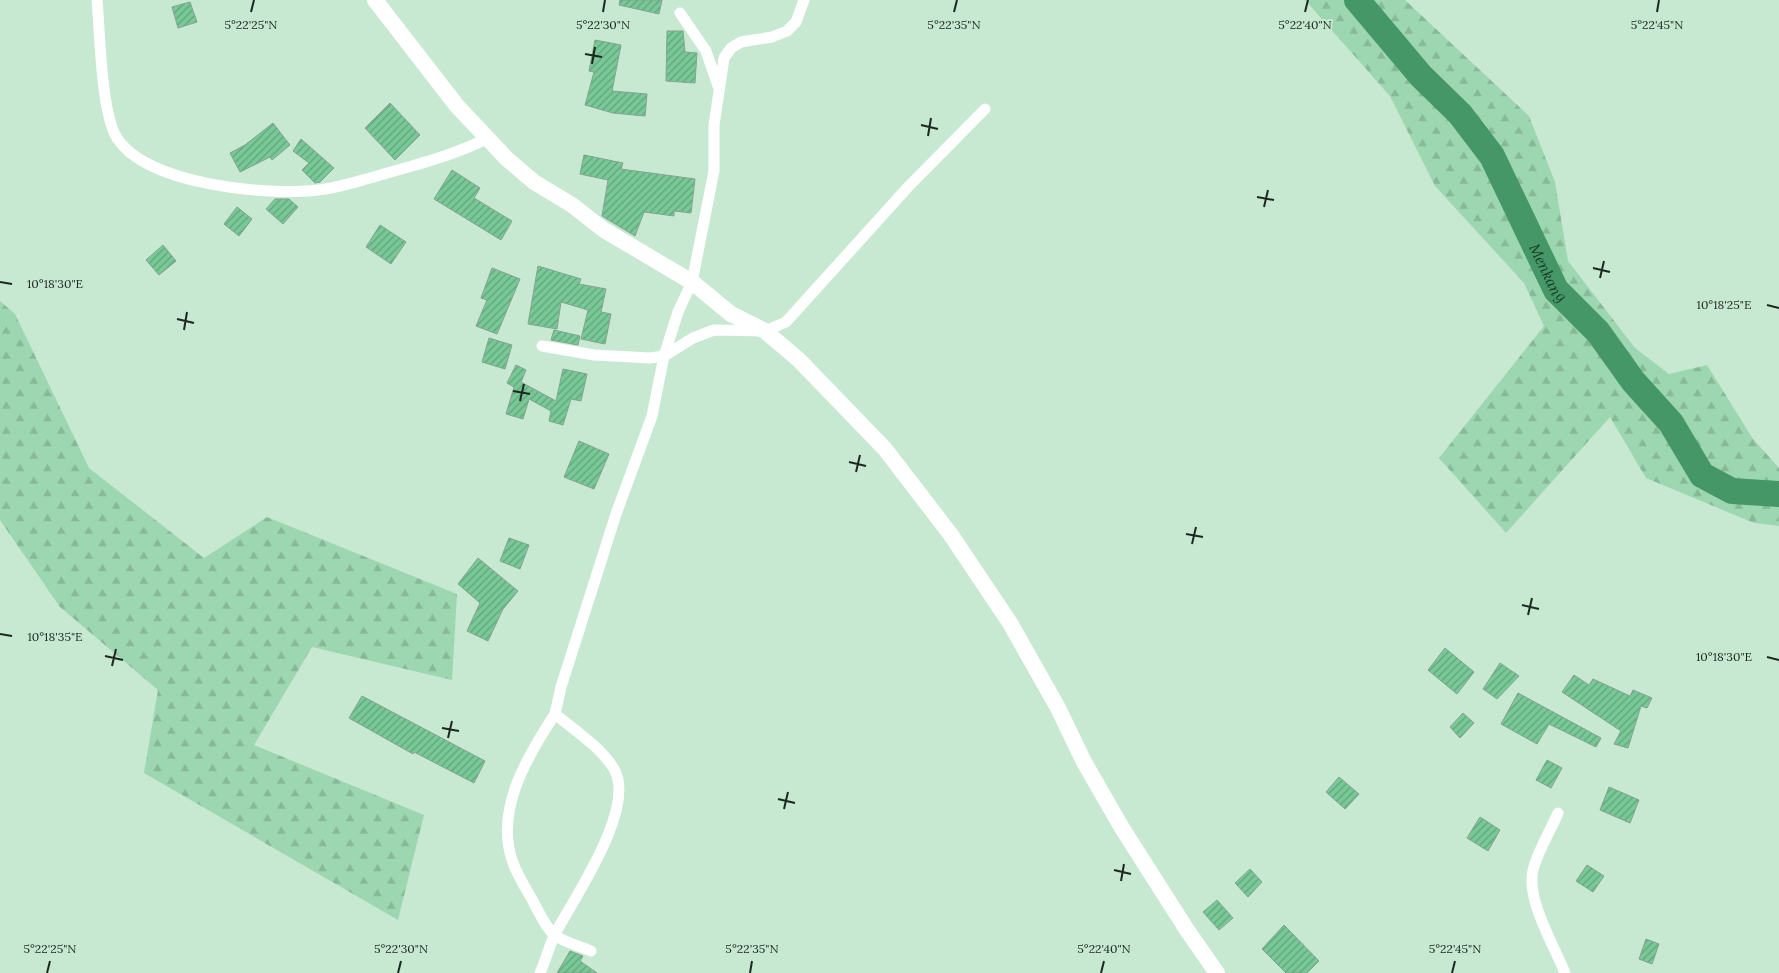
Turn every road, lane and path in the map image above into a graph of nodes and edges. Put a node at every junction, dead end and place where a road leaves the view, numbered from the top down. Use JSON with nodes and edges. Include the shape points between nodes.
{"nodes":[{"id":1,"x":96,"y":0,"type":"edge"},
{"id":2,"x":375,"y":0,"type":"edge"},
{"id":3,"x":804,"y":0,"type":"edge"},
{"id":4,"x":680,"y":13,"type":"dead end"},
{"id":5,"x":719,"y":88,"type":"junction"},
{"id":6,"x":985,"y":109,"type":"dead end"},
{"id":7,"x":488,"y":138,"type":"junction"},
{"id":8,"x":692,"y":282,"type":"junction"},
{"id":9,"x":765,"y":332,"type":"junction"},
{"id":10,"x":542,"y":346,"type":"dead end"},
{"id":11,"x":664,"y":356,"type":"junction"},
{"id":12,"x":555,"y":714,"type":"junction"},
{"id":13,"x":1558,"y":813,"type":"dead end"},
{"id":14,"x":554,"y":936,"type":"junction"},
{"id":15,"x":591,"y":951,"type":"dead end"},
{"id":16,"x":540,"y":973,"type":"edge"},
{"id":17,"x":1217,"y":973,"type":"edge"},
{"id":18,"x":1565,"y":973,"type":"edge"}],
"edges":[{"from":1,"to":7,"type":"street","via":[[106,104],[116,135],[133,156],[172,174],[245,189],[317,190],[471,147]]},
{"from":2,"to":7,"type":"street","via":[[457,106]]},
{"from":3,"to":5,"type":"street","via":[[796,22],[787,31],[741,42],[731,48],[724,58]]},
{"from":4,"to":5,"type":"street","via":[[706,51]]},
{"from":5,"to":8,"type":"street","via":[[714,125],[714,171]]},
{"from":6,"to":9,"type":"street","via":[[908,187],[803,306],[786,322]]},
{"from":7,"to":8,"type":"street","via":[[534,182],[633,249]]},
{"from":8,"to":9,"type":"street","via":[[731,314]]},
{"from":8,"to":11,"type":"street"},
{"from":9,"to":11,"type":"street","via":[[714,330],[693,338]]},
{"from":9,"to":17,"type":"street","via":[[799,360],[879,443],[951,536],[1010,623],[1122,828]]},
{"from":10,"to":11,"type":"street","via":[[594,355]]},
{"from":11,"to":12,"type":"street","via":[[652,416],[616,514]]},
{"from":12,"to":14,"type":"street","via":[[521,774],[513,794],[508,828],[512,860],[520,880]]},
{"from":12,"to":14,"type":"street","via":[[606,760],[613,768],[620,788],[614,818],[597,859]]},
{"from":13,"to":18,"type":"street","via":[[1540,852],[1532,886],[1535,902]]},
{"from":14,"to":15,"type":"street"},
{"from":14,"to":16,"type":"street"}]}
